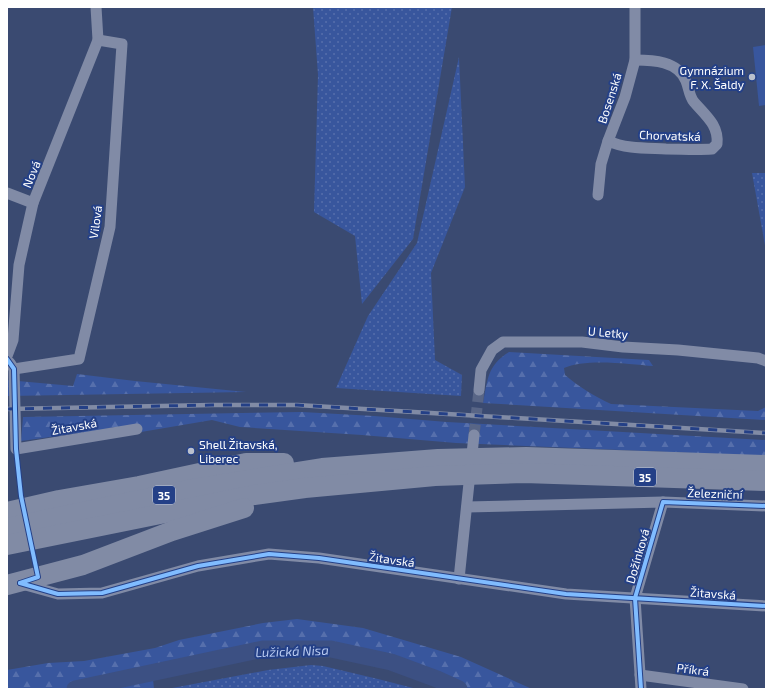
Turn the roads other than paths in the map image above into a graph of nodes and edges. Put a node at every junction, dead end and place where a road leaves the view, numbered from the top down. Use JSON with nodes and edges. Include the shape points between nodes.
{"nodes":[{"id":1,"x":96,"y":7,"type":"edge"},
{"id":2,"x":635,"y":7,"type":"edge"},
{"id":3,"x":98,"y":40,"type":"junction"},
{"id":4,"x":634,"y":60,"type":"junction"},
{"id":5,"x":608,"y":141,"type":"junction"},
{"id":6,"x":7,"y":193,"type":"edge"},
{"id":7,"x":598,"y":195,"type":"dead end"},
{"id":8,"x":33,"y":203,"type":"junction"},
{"id":9,"x":7,"y":356,"type":"edge"},
{"id":10,"x":7,"y":360,"type":"edge"},
{"id":11,"x":766,"y":361,"type":"edge"},
{"id":12,"x":14,"y":369,"type":"junction"},
{"id":13,"x":479,"y":390,"type":"tunnel mouth"},
{"id":14,"x":137,"y":429,"type":"dead end"},
{"id":15,"x":474,"y":435,"type":"tunnel mouth"},
{"id":16,"x":525,"y":465,"type":"junction"},
{"id":17,"x":766,"y":465,"type":"edge"},
{"id":18,"x":322,"y":468,"type":"junction"},
{"id":19,"x":436,"y":468,"type":"junction"},
{"id":20,"x":766,"y":481,"type":"edge"},
{"id":21,"x":305,"y":488,"type":"junction"},
{"id":22,"x":663,"y":502,"type":"junction"},
{"id":23,"x":766,"y":506,"type":"edge"},
{"id":24,"x":467,"y":507,"type":"junction"},
{"id":25,"x":11,"y":509,"type":"edge"},
{"id":26,"x":7,"y":528,"type":"edge"},
{"id":27,"x":7,"y":545,"type":"edge"},
{"id":28,"x":459,"y":579,"type":"junction"},
{"id":29,"x":13,"y":584,"type":"edge"},
{"id":30,"x":635,"y":598,"type":"junction"},
{"id":31,"x":766,"y":606,"type":"edge"},
{"id":32,"x":640,"y":676,"type":"junction"},
{"id":33,"x":641,"y":689,"type":"edge"},
{"id":34,"x":743,"y":689,"type":"edge"}],
"edges":[{"from":1,"to":3,"type":"street","name":"Nová"},
{"from":2,"to":4,"type":"street","name":"Bosenská"},
{"from":3,"to":8,"type":"street","name":"Nová"},
{"from":3,"to":12,"type":"street","name":"Vilová","via":[[122,44],[110,227],[79,359]]},
{"from":4,"to":5,"type":"street","name":"Bosenská","via":[[625,96]]},
{"from":4,"to":5,"type":"street","name":"Chorvatská","via":[[664,62],[679,72],[686,80],[692,100],[709,118],[718,136],[717,144],[712,149],[698,150],[636,148]]},
{"from":5,"to":7,"type":"street","name":"Bosenská","via":[[601,164]]},
{"from":6,"to":8,"type":"street"},
{"from":8,"to":9,"type":"street","name":"Nová","via":[[19,265],[13,340]]},
{"from":10,"to":12,"type":"street"},
{"from":11,"to":13,"type":"street","name":"U Letky","via":[[706,352],[582,342],[503,342],[492,350],[481,370]]},
{"from":12,"to":14,"type":"street","name":"Žitavská","via":[[16,449]]},
{"from":15,"to":24,"type":"street"},
{"from":16,"to":17,"type":"highway","number":"35"},
{"from":16,"to":19,"type":"highway","number":"35"},
{"from":16,"to":20,"type":"highway","number":"35"},
{"from":18,"to":19,"type":"highway","number":"35"},
{"from":18,"to":25,"type":"highway","via":[[284,463],[246,463],[139,486]]},
{"from":18,"to":26,"type":"highway","number":"35","via":[[192,489]]},
{"from":19,"to":21,"type":"highway","number":"35"},
{"from":21,"to":27,"type":"highway","number":"35","via":[[194,506]]},
{"from":21,"to":29,"type":"highway","via":[[179,529],[83,565]]},
{"from":22,"to":23,"type":"street","name":"Železniční"},
{"from":22,"to":24,"type":"street","name":"Železniční"},
{"from":22,"to":30,"type":"street","name":"Dožínková"},
{"from":24,"to":28,"type":"street"},
{"from":28,"to":29,"type":"street","name":"Žitavská","via":[[292,555],[269,554],[198,566],[102,593],[58,594]]},
{"from":28,"to":30,"type":"street","name":"Žitavská","via":[[566,594]]},
{"from":30,"to":31,"type":"street","name":"Žitavská"},
{"from":30,"to":32,"type":"street","name":"Dožínková"},
{"from":32,"to":33,"type":"street","name":"Dožínková"},
{"from":32,"to":34,"type":"street","name":"Příkrá"}]}
